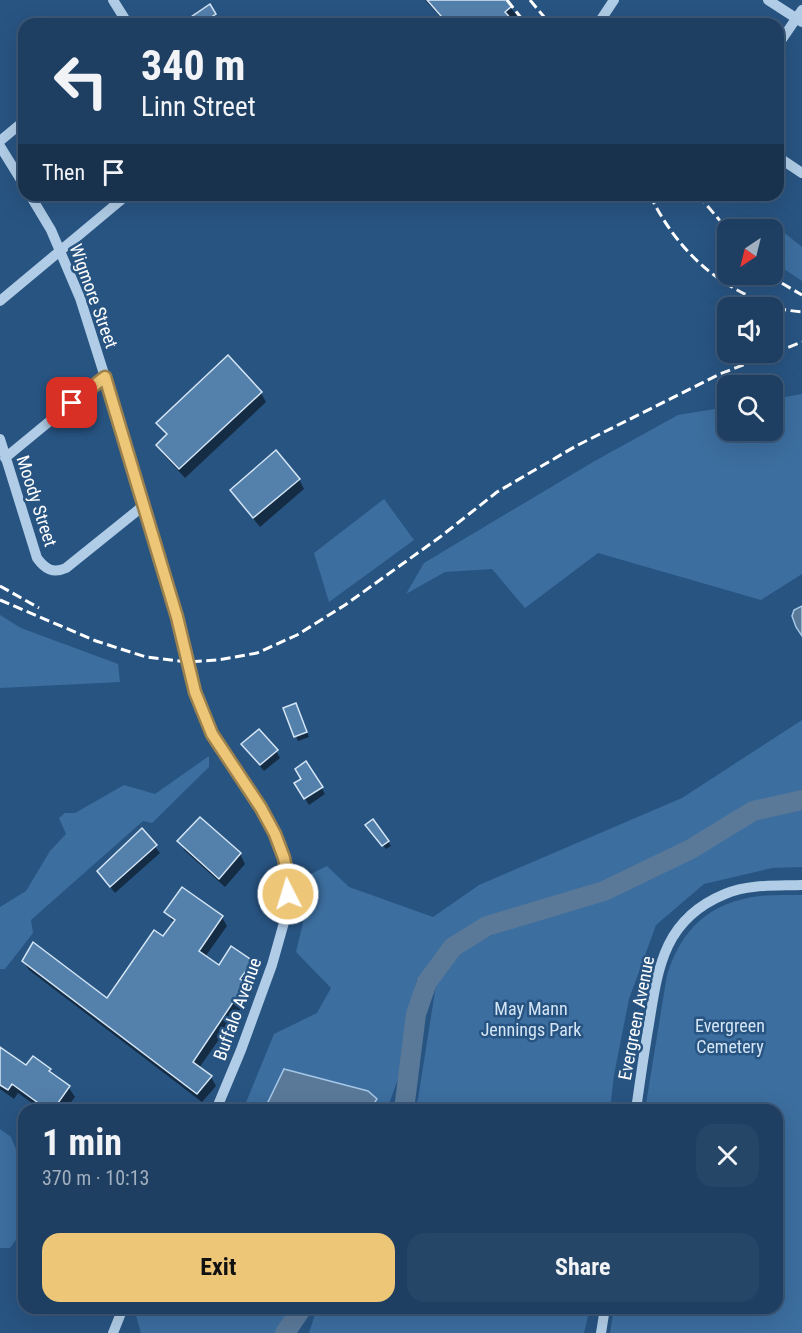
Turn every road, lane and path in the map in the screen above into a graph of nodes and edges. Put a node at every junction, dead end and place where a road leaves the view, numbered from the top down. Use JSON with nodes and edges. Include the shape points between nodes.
{"nodes":[{"id":1,"x":113,"y":0,"type":"edge"},
{"id":2,"x":614,"y":0,"type":"edge"},
{"id":3,"x":768,"y":0,"type":"edge"},
{"id":4,"x":800,"y":17,"type":"edge"},
{"id":5,"x":124,"y":18,"type":"edge"},
{"id":6,"x":602,"y":18,"type":"edge"},
{"id":7,"x":784,"y":37,"type":"edge"},
{"id":8,"x":18,"y":126,"type":"edge"},
{"id":9,"x":0,"y":141,"type":"edge"},
{"id":10,"x":0,"y":146,"type":"edge"},
{"id":11,"x":784,"y":161,"type":"edge"},
{"id":12,"x":802,"y":173,"type":"edge"},
{"id":13,"x":18,"y":175,"type":"edge"},
{"id":14,"x":34,"y":201,"type":"edge"},
{"id":15,"x":121,"y":201,"type":"edge"},
{"id":16,"x":60,"y":252,"type":"junction"},
{"id":17,"x":0,"y":301,"type":"edge"},
{"id":18,"x":105,"y":377,"type":"junction"},
{"id":19,"x":0,"y":439,"type":"edge"},
{"id":20,"x":5,"y":458,"type":"junction"},
{"id":21,"x":143,"y":506,"type":"junction"},
{"id":22,"x":802,"y":885,"type":"edge"},
{"id":23,"x":285,"y":919,"type":"joint"},
{"id":24,"x":218,"y":1104,"type":"edge"},
{"id":25,"x":637,"y":1104,"type":"edge"},
{"id":26,"x":121,"y":1314,"type":"edge"},
{"id":27,"x":604,"y":1314,"type":"edge"},
{"id":28,"x":113,"y":1333,"type":"edge"},
{"id":29,"x":601,"y":1333,"type":"edge"}],
"edges":[{"from":1,"to":5,"type":"street"},
{"from":2,"to":6,"type":"street"},
{"from":3,"to":4,"type":"street"},
{"from":4,"to":7,"type":"street"},
{"from":8,"to":9,"type":"street"},
{"from":10,"to":13,"type":"street"},
{"from":11,"to":12,"type":"street"},
{"from":14,"to":16,"type":"street","name":"Wigmore Street"},
{"from":15,"to":16,"type":"street"},
{"from":16,"to":17,"type":"street"},
{"from":16,"to":18,"type":"street","name":"Wigmore Street","via":[[80,298]]},
{"from":18,"to":20,"type":"street"},
{"from":18,"to":21,"type":"street","name":"Wigmore Street"},
{"from":19,"to":20,"type":"street","name":"Moody Street"},
{"from":20,"to":21,"type":"street","name":"Moody Street","via":[[37,558],[49,570],[66,568]]},
{"from":21,"to":23,"type":"street","name":"Wigmore Street","via":[[203,712],[212,734],[261,808],[284,858],[288,886]]},
{"from":22,"to":25,"type":"street","name":"Evergreen Avenue","via":[[742,889],[726,894],[693,913],[672,937],[656,977]]},
{"from":23,"to":24,"type":"street","name":"Buffalo Avenue","via":[[272,965]]},
{"from":26,"to":28,"type":"street"},
{"from":27,"to":29,"type":"street"}]}
